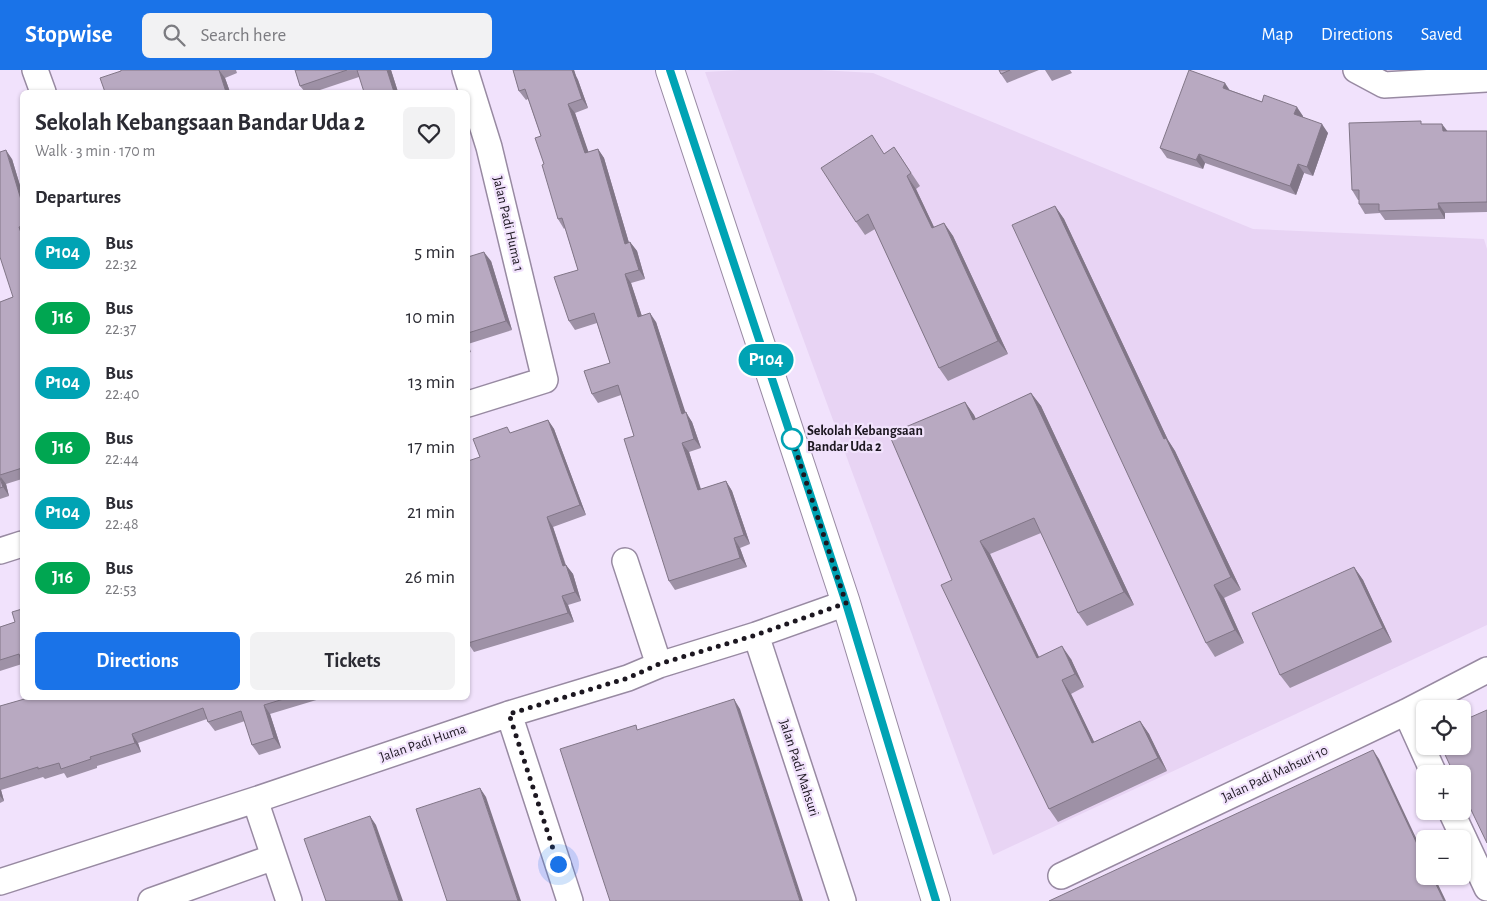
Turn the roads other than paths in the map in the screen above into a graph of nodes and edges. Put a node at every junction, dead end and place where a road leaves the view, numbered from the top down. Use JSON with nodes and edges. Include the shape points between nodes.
{"nodes":[{"id":1,"x":35,"y":70,"type":"edge"},
{"id":2,"x":465,"y":70,"type":"edge"},
{"id":3,"x":670,"y":70,"type":"edge"},
{"id":4,"x":1356,"y":70,"type":"edge"},
{"id":5,"x":1487,"y":79,"type":"edge"},
{"id":6,"x":43,"y":90,"type":"edge"},
{"id":7,"x":470,"y":403,"type":"edge"},
{"id":8,"x":20,"y":545,"type":"edge"},
{"id":9,"x":0,"y":551,"type":"edge"},
{"id":10,"x":625,"y":561,"type":"dead end"},
{"id":11,"x":846,"y":603,"type":"junction"},
{"id":12,"x":756,"y":635,"type":"junction"},
{"id":13,"x":659,"y":664,"type":"junction"},
{"id":14,"x":1487,"y":670,"type":"edge"},
{"id":15,"x":1406,"y":712,"type":"junction"},
{"id":16,"x":509,"y":714,"type":"junction"},
{"id":17,"x":1430,"y":765,"type":"edge"},
{"id":18,"x":255,"y":800,"type":"junction"},
{"id":19,"x":1455,"y":820,"type":"edge"},
{"id":20,"x":274,"y":857,"type":"junction"},
{"id":21,"x":1061,"y":876,"type":"dead end"},
{"id":22,"x":0,"y":882,"type":"edge"},
{"id":23,"x":1487,"y":888,"type":"edge"},
{"id":24,"x":151,"y":901,"type":"edge"},
{"id":25,"x":289,"y":901,"type":"edge"},
{"id":26,"x":570,"y":901,"type":"edge"},
{"id":27,"x":843,"y":901,"type":"edge"},
{"id":28,"x":936,"y":901,"type":"edge"}],
"edges":[{"from":1,"to":6,"type":"street"},
{"from":2,"to":7,"type":"street","name":"Jalan Padi Huma 1","via":[[489,147],[545,380]]},
{"from":3,"to":11,"type":"main road"},
{"from":4,"to":5,"type":"street","via":[[1384,85]]},
{"from":8,"to":9,"type":"street"},
{"from":10,"to":13,"type":"street"},
{"from":11,"to":12,"type":"street","name":"Jalan Padi Huma"},
{"from":11,"to":28,"type":"main road"},
{"from":12,"to":13,"type":"street","name":"Jalan Padi Huma"},
{"from":12,"to":27,"type":"street","name":"Jalan Padi Mahsuri"},
{"from":13,"to":16,"type":"street","name":"Jalan Padi Huma","via":[[628,678]]},
{"from":14,"to":15,"type":"street","name":"Jalan Padi Mahsuri 10"},
{"from":15,"to":17,"type":"street"},
{"from":15,"to":21,"type":"street","name":"Jalan Padi Mahsuri 10"},
{"from":16,"to":18,"type":"street","name":"Jalan Padi Huma"},
{"from":16,"to":26,"type":"street"},
{"from":18,"to":20,"type":"street"},
{"from":18,"to":22,"type":"street","name":"Jalan Padi Huma"},
{"from":19,"to":23,"type":"street"},
{"from":20,"to":24,"type":"street"},
{"from":20,"to":25,"type":"street"}]}
